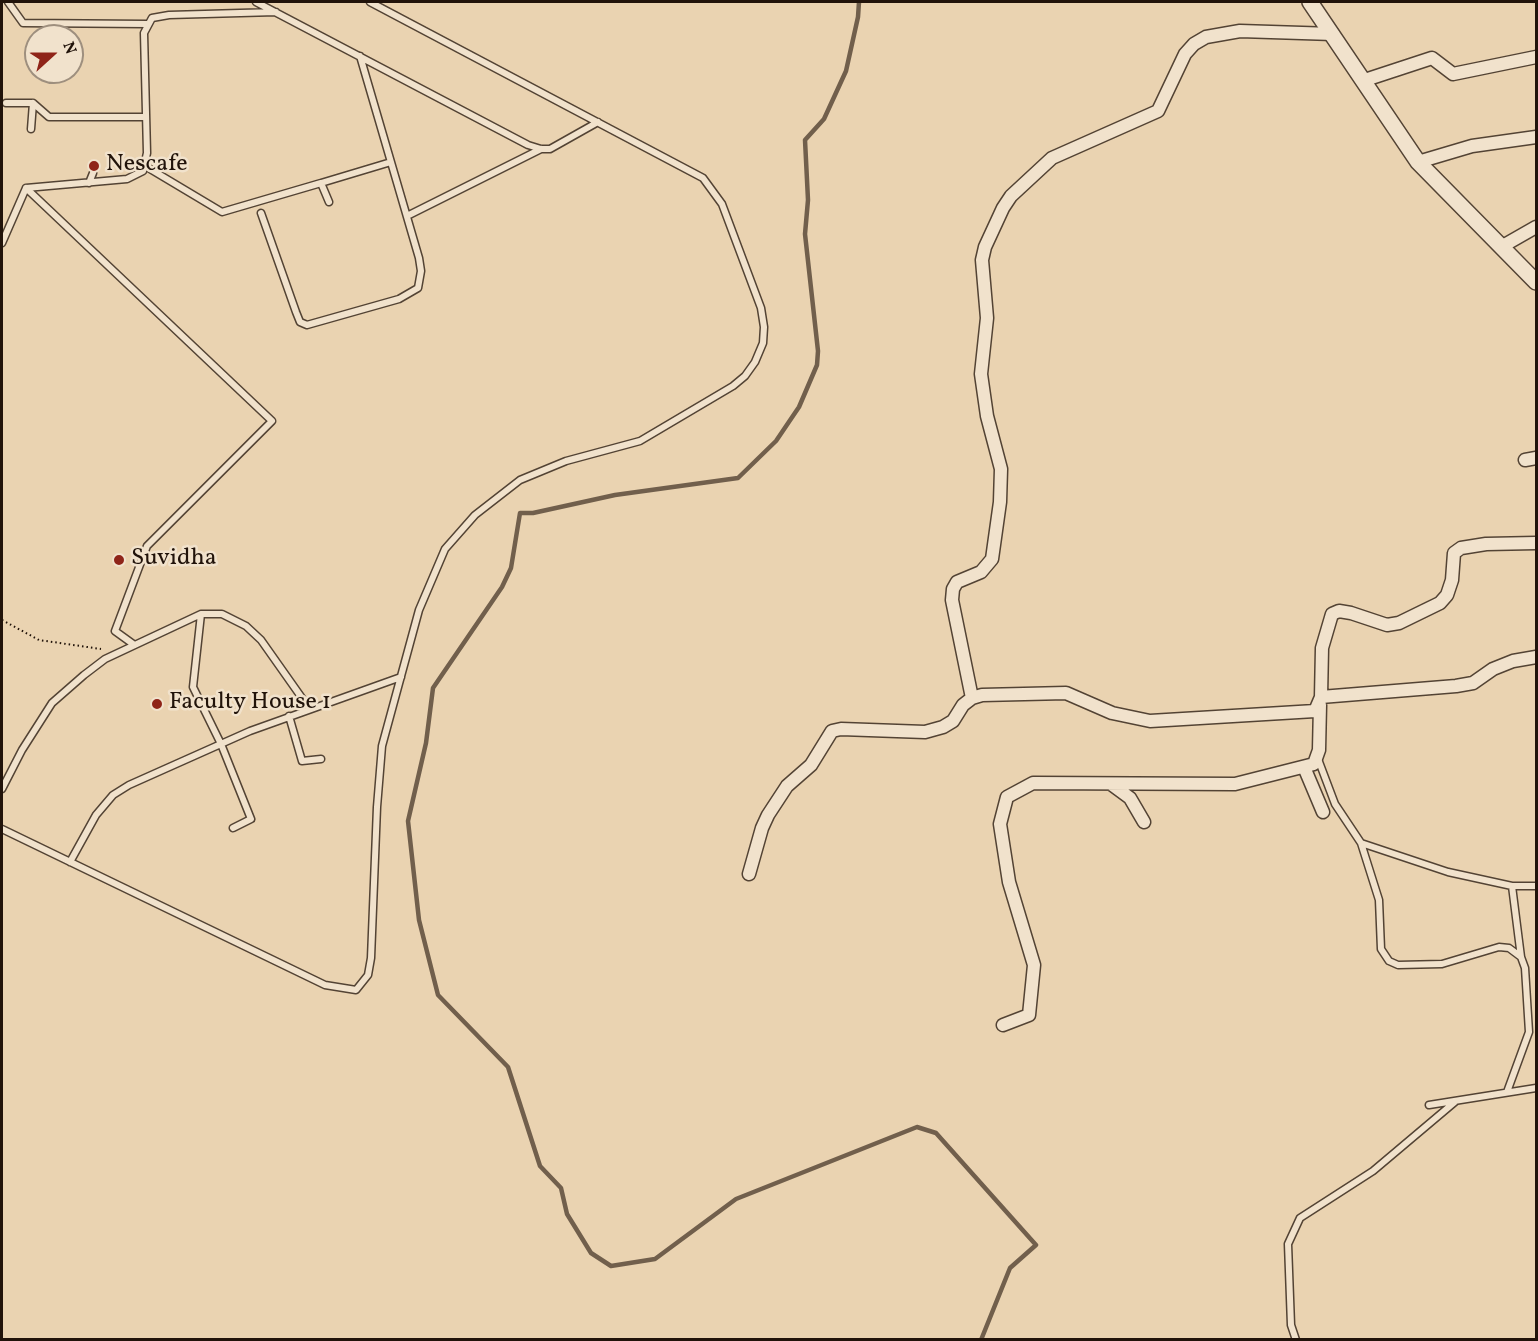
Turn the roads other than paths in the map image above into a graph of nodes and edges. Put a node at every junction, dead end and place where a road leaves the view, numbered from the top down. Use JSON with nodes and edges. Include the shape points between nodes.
{"nodes":[{"id":1,"x":8,"y":2,"type":"edge"},
{"id":2,"x":256,"y":2,"type":"edge"},
{"id":3,"x":370,"y":2,"type":"edge"},
{"id":4,"x":1311,"y":2,"type":"edge"},
{"id":5,"x":276,"y":12,"type":"junction"},
{"id":6,"x":147,"y":24,"type":"junction"},
{"id":7,"x":1333,"y":34,"type":"junction"},
{"id":8,"x":360,"y":56,"type":"junction"},
{"id":9,"x":1536,"y":57,"type":"edge"},
{"id":10,"x":1365,"y":81,"type":"junction"},
{"id":11,"x":6,"y":103,"type":"dead end"},
{"id":12,"x":33,"y":103,"type":"junction"},
{"id":13,"x":146,"y":117,"type":"junction"},
{"id":14,"x":598,"y":122,"type":"junction"},
{"id":15,"x":31,"y":129,"type":"dead end"},
{"id":16,"x":1536,"y":136,"type":"edge"},
{"id":17,"x":541,"y":150,"type":"junction"},
{"id":18,"x":391,"y":162,"type":"junction"},
{"id":19,"x":1418,"y":162,"type":"junction"},
{"id":20,"x":145,"y":166,"type":"junction"},
{"id":21,"x":93,"y":173,"type":"dead end"},
{"id":22,"x":89,"y":183,"type":"junction"},
{"id":23,"x":321,"y":183,"type":"junction"},
{"id":24,"x":26,"y":188,"type":"junction"},
{"id":25,"x":329,"y":202,"type":"dead end"},
{"id":26,"x":261,"y":213,"type":"dead end"},
{"id":27,"x":407,"y":216,"type":"junction"},
{"id":28,"x":1536,"y":227,"type":"edge"},
{"id":29,"x":2,"y":243,"type":"edge"},
{"id":30,"x":1501,"y":248,"type":"junction"},
{"id":31,"x":1536,"y":282,"type":"edge"},
{"id":32,"x":1536,"y":543,"type":"edge"},
{"id":33,"x":201,"y":614,"type":"junction"},
{"id":34,"x":133,"y":644,"type":"junction"},
{"id":35,"x":1536,"y":657,"type":"edge"},
{"id":36,"x":401,"y":677,"type":"junction"},
{"id":37,"x":972,"y":698,"type":"junction"},
{"id":38,"x":1321,"y":701,"type":"junction"},
{"id":39,"x":309,"y":708,"type":"junction"},
{"id":40,"x":289,"y":716,"type":"junction"},
{"id":41,"x":221,"y":744,"type":"junction"},
{"id":42,"x":321,"y":759,"type":"dead end"},
{"id":43,"x":1318,"y":759,"type":"junction"},
{"id":44,"x":1304,"y":767,"type":"junction"},
{"id":45,"x":1111,"y":784,"type":"junction"},
{"id":46,"x":2,"y":789,"type":"edge"},
{"id":47,"x":1323,"y":812,"type":"dead end"},
{"id":48,"x":1144,"y":822,"type":"dead end"},
{"id":49,"x":233,"y":828,"type":"dead end"},
{"id":50,"x":2,"y":829,"type":"edge"},
{"id":51,"x":1360,"y":843,"type":"junction"},
{"id":52,"x":70,"y":862,"type":"junction"},
{"id":53,"x":749,"y":874,"type":"dead end"},
{"id":54,"x":1536,"y":885,"type":"edge"},
{"id":55,"x":1512,"y":886,"type":"junction"},
{"id":56,"x":1521,"y":957,"type":"junction"},
{"id":57,"x":1004,"y":1025,"type":"dead end"},
{"id":58,"x":1536,"y":1088,"type":"edge"},
{"id":59,"x":1507,"y":1092,"type":"junction"},
{"id":60,"x":1456,"y":1101,"type":"junction"},
{"id":61,"x":1429,"y":1105,"type":"dead end"},
{"id":62,"x":1296,"y":1340,"type":"edge"}],
"edges":[{"from":1,"to":6,"type":"lane","via":[[23,23]]},
{"from":2,"to":5,"type":"lane"},
{"from":3,"to":14,"type":"lane"},
{"from":4,"to":7,"type":"street"},
{"from":5,"to":6,"type":"lane","via":[[169,15],[152,18]]},
{"from":5,"to":8,"type":"lane"},
{"from":6,"to":13,"type":"lane"},
{"from":7,"to":10,"type":"street"},
{"from":7,"to":37,"type":"street","via":[[1240,31],[1194,44],[1185,54],[1158,111],[1052,158],[1003,208],[982,260],[987,318],[981,374],[1001,469],[994,549],[988,566],[957,582],[952,600]]},
{"from":8,"to":17,"type":"lane"},
{"from":8,"to":18,"type":"lane"},
{"from":9,"to":10,"type":"street","via":[[1453,74],[1432,58]]},
{"from":10,"to":19,"type":"street"},
{"from":11,"to":12,"type":"lane"},
{"from":12,"to":13,"type":"lane","via":[[49,117]]},
{"from":12,"to":15,"type":"lane"},
{"from":13,"to":20,"type":"lane"},
{"from":14,"to":17,"type":"lane","via":[[560,145]]},
{"from":14,"to":36,"type":"lane","via":[[688,169],[713,190],[749,270],[765,327],[763,343],[745,376],[662,430],[640,441],[542,469],[474,514],[437,565],[419,610]]},
{"from":16,"to":19,"type":"street","via":[[1472,146]]},
{"from":17,"to":27,"type":"lane"},
{"from":18,"to":23,"type":"lane"},
{"from":18,"to":27,"type":"lane"},
{"from":19,"to":30,"type":"street"},
{"from":20,"to":22,"type":"lane","via":[[143,171],[127,178]]},
{"from":20,"to":23,"type":"lane","via":[[222,212]]},
{"from":21,"to":22,"type":"lane"},
{"from":22,"to":24,"type":"lane"},
{"from":23,"to":25,"type":"lane"},
{"from":24,"to":29,"type":"lane"},
{"from":24,"to":34,"type":"lane","via":[[272,421],[147,546],[115,631]]},
{"from":26,"to":27,"type":"lane","via":[[300,322],[307,326],[399,299],[418,288],[421,271]]},
{"from":28,"to":30,"type":"street"},
{"from":30,"to":31,"type":"street"},
{"from":32,"to":38,"type":"street","via":[[1461,548],[1454,553],[1447,596],[1399,623],[1387,625],[1351,613],[1332,614],[1322,648]]},
{"from":33,"to":34,"type":"lane"},
{"from":33,"to":39,"type":"lane","via":[[222,614],[246,626],[261,640]]},
{"from":33,"to":41,"type":"lane","via":[[193,687]]},
{"from":34,"to":46,"type":"lane","via":[[84,675],[52,703]]},
{"from":35,"to":38,"type":"street","via":[[1492,669],[1473,683]]},
{"from":36,"to":39,"type":"lane"},
{"from":36,"to":52,"type":"lane","via":[[382,746],[371,958],[368,975],[356,990],[325,986]]},
{"from":37,"to":38,"type":"street","via":[[1066,693],[1112,713],[1150,721],[1309,712],[1315,711]]},
{"from":37,"to":53,"type":"street","via":[[953,721],[925,732],[832,731],[811,765],[788,786],[768,815]]},
{"from":38,"to":43,"type":"street"},
{"from":39,"to":40,"type":"lane"},
{"from":40,"to":41,"type":"lane"},
{"from":40,"to":42,"type":"lane","via":[[302,761]]},
{"from":41,"to":49,"type":"lane","via":[[251,819]]},
{"from":41,"to":52,"type":"lane","via":[[113,795],[96,815]]},
{"from":43,"to":44,"type":"street"},
{"from":43,"to":51,"type":"lane","via":[[1335,804]]},
{"from":44,"to":45,"type":"street","via":[[1235,784]]},
{"from":44,"to":47,"type":"street"},
{"from":45,"to":48,"type":"street","via":[[1130,798]]},
{"from":45,"to":57,"type":"street","via":[[1033,783],[1007,797],[1000,824],[1009,882],[1034,965],[1029,1015]]},
{"from":50,"to":52,"type":"lane"},
{"from":51,"to":55,"type":"lane","via":[[1448,872]]},
{"from":51,"to":56,"type":"lane","via":[[1379,900],[1381,948],[1389,961],[1398,965],[1442,964],[1499,946]]},
{"from":54,"to":55,"type":"lane"},
{"from":55,"to":56,"type":"lane"},
{"from":56,"to":59,"type":"lane","via":[[1529,1032]]},
{"from":58,"to":59,"type":"lane"},
{"from":59,"to":60,"type":"lane"},
{"from":60,"to":61,"type":"lane"},
{"from":60,"to":62,"type":"lane","via":[[1373,1171],[1300,1218],[1288,1244],[1291,1325]]}]}
